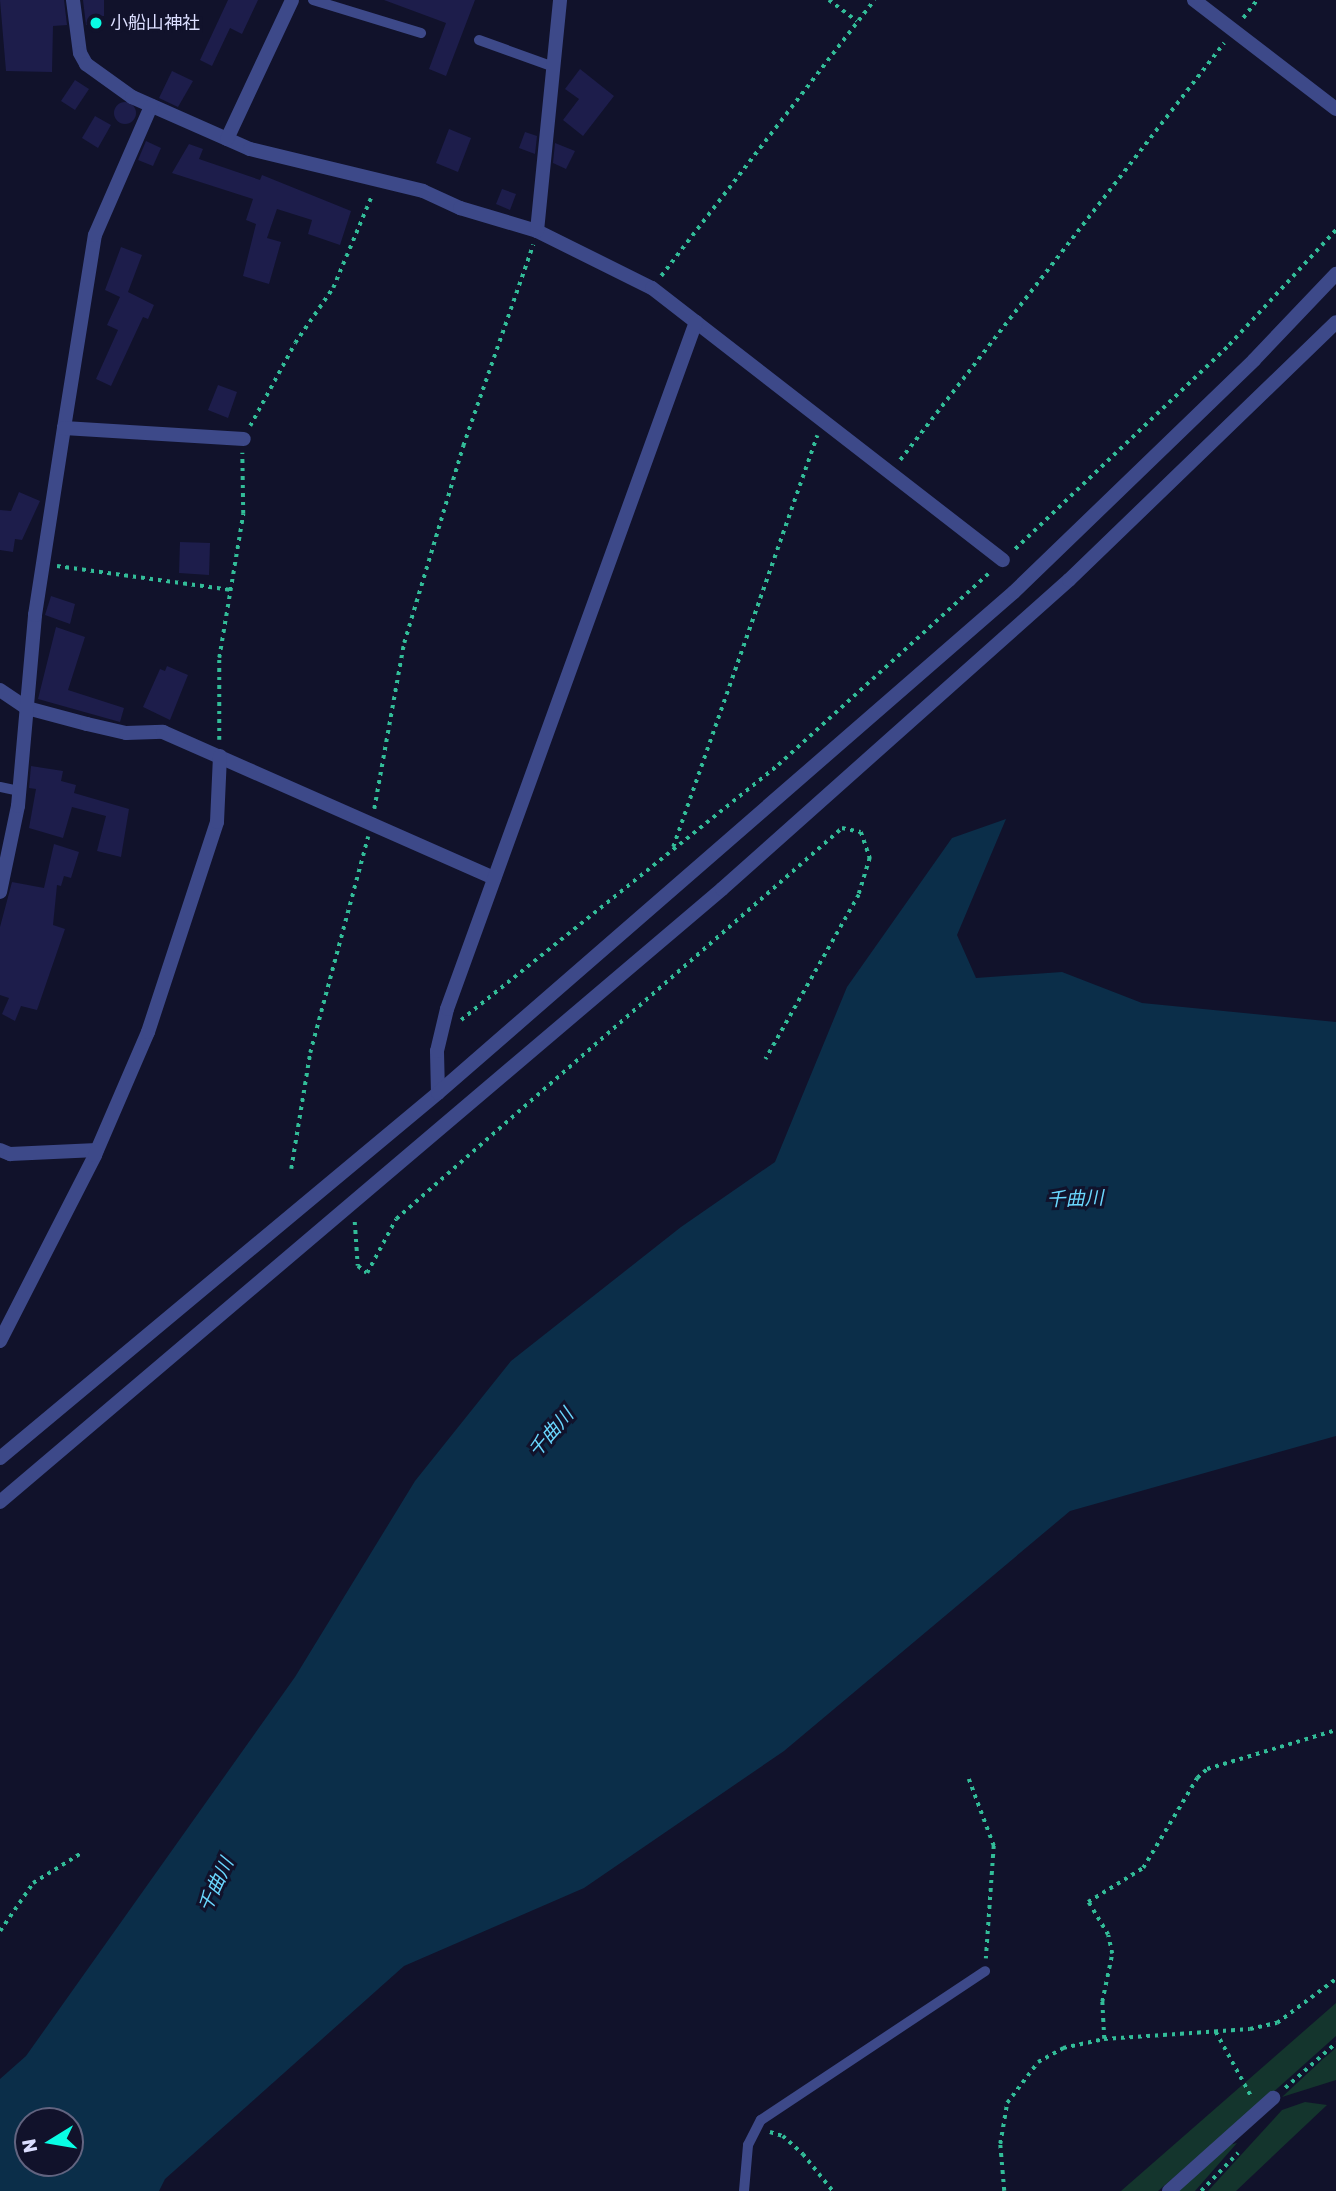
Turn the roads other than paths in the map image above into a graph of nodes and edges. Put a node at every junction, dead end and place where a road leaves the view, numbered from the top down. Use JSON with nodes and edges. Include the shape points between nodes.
{"nodes":[{"id":1,"x":73,"y":0,"type":"edge"},
{"id":2,"x":292,"y":0,"type":"edge"},
{"id":3,"x":313,"y":0,"type":"edge"},
{"id":4,"x":560,"y":0,"type":"edge"},
{"id":5,"x":1194,"y":0,"type":"edge"},
{"id":6,"x":421,"y":33,"type":"dead end"},
{"id":7,"x":479,"y":40,"type":"dead end"},
{"id":8,"x":554,"y":66,"type":"junction"},
{"id":9,"x":150,"y":106,"type":"junction"},
{"id":10,"x":1336,"y":109,"type":"edge"},
{"id":11,"x":227,"y":139,"type":"junction"},
{"id":12,"x":537,"y":231,"type":"junction"},
{"id":13,"x":1336,"y":274,"type":"edge"},
{"id":14,"x":696,"y":322,"type":"junction"},
{"id":15,"x":1336,"y":322,"type":"edge"},
{"id":16,"x":64,"y":428,"type":"junction"},
{"id":17,"x":244,"y":439,"type":"road end"},
{"id":18,"x":1003,"y":560,"type":"road end"},
{"id":19,"x":0,"y":690,"type":"edge"},
{"id":20,"x":27,"y":708,"type":"junction"},
{"id":21,"x":220,"y":756,"type":"junction"},
{"id":22,"x":0,"y":787,"type":"edge"},
{"id":23,"x":19,"y":791,"type":"junction"},
{"id":24,"x":494,"y":878,"type":"junction"},
{"id":25,"x":0,"y":892,"type":"edge"},
{"id":26,"x":438,"y":1093,"type":"junction"},
{"id":27,"x":0,"y":1150,"type":"edge"},
{"id":28,"x":97,"y":1150,"type":"junction"},
{"id":29,"x":0,"y":1340,"type":"edge"},
{"id":30,"x":0,"y":1458,"type":"edge"},
{"id":31,"x":0,"y":1502,"type":"edge"},
{"id":32,"x":985,"y":1971,"type":"road end"},
{"id":33,"x":1273,"y":2098,"type":"road end"},
{"id":34,"x":744,"y":2191,"type":"edge"},
{"id":35,"x":1169,"y":2191,"type":"edge"}],
"edges":[{"from":1,"to":9,"type":"street","via":[[80,53],[86,64]]},
{"from":2,"to":11,"type":"street"},
{"from":3,"to":6,"type":"lane"},
{"from":4,"to":8,"type":"street"},
{"from":5,"to":10,"type":"street"},
{"from":7,"to":8,"type":"lane"},
{"from":8,"to":12,"type":"street"},
{"from":9,"to":11,"type":"street"},
{"from":9,"to":16,"type":"street","via":[[95,235]]},
{"from":11,"to":12,"type":"street","via":[[250,149],[377,178]]},
{"from":12,"to":14,"type":"street","via":[[652,288]]},
{"from":13,"to":26,"type":"street","via":[[1254,360],[1014,592]]},
{"from":14,"to":18,"type":"street"},
{"from":14,"to":24,"type":"street"},
{"from":15,"to":31,"type":"street","via":[[1069,580],[783,835]]},
{"from":16,"to":17,"type":"street"},
{"from":16,"to":20,"type":"street"},
{"from":19,"to":20,"type":"street"},
{"from":20,"to":21,"type":"street","via":[[126,733],[163,733]]},
{"from":20,"to":23,"type":"street"},
{"from":21,"to":24,"type":"street"},
{"from":21,"to":28,"type":"street","via":[[217,822],[148,1032]]},
{"from":22,"to":23,"type":"lane"},
{"from":23,"to":25,"type":"street"},
{"from":24,"to":26,"type":"street","via":[[443,1027],[437,1051]]},
{"from":26,"to":30,"type":"street"},
{"from":27,"to":28,"type":"street","via":[[10,1154]]},
{"from":28,"to":29,"type":"street"},
{"from":32,"to":34,"type":"lane","via":[[780,2106],[756,2127],[748,2145]]},
{"from":33,"to":35,"type":"street"}]}
